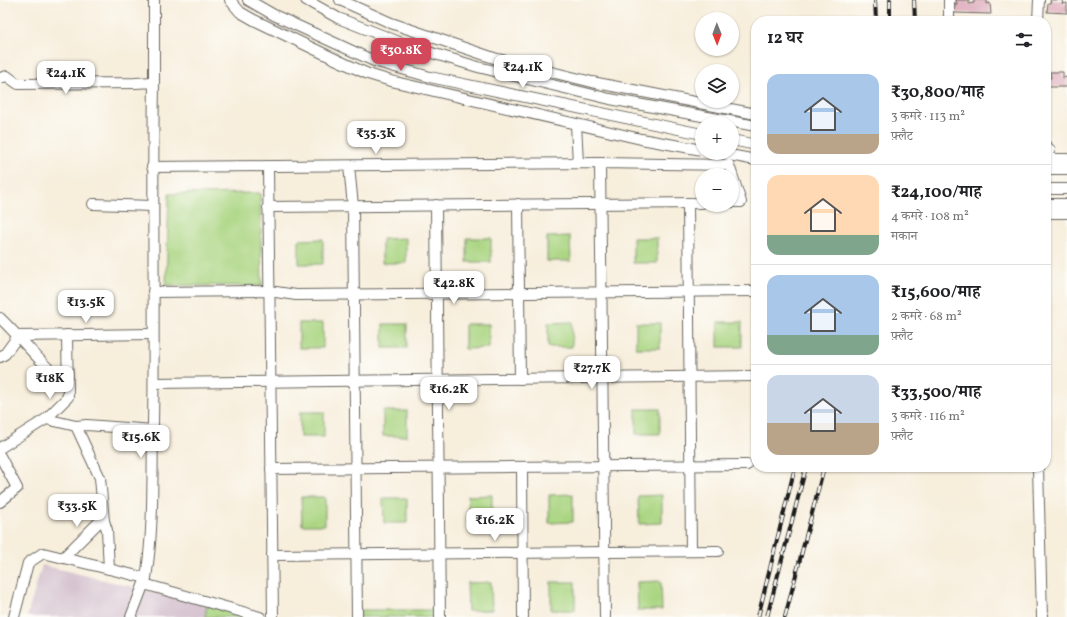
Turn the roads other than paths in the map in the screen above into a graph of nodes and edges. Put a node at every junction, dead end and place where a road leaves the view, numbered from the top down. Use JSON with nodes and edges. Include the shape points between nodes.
{"nodes":[{"id":1,"x":154,"y":0,"type":"edge"},
{"id":2,"x":230,"y":0,"type":"edge"},
{"id":3,"x":248,"y":0,"type":"edge"},
{"id":4,"x":306,"y":0,"type":"edge"},
{"id":5,"x":340,"y":0,"type":"edge"},
{"id":6,"x":948,"y":0,"type":"edge"},
{"id":7,"x":1039,"y":0,"type":"edge"},
{"id":8,"x":949,"y":16,"type":"edge"},
{"id":9,"x":1038,"y":16,"type":"edge"},
{"id":10,"x":4,"y":77,"type":"edge"},
{"id":11,"x":154,"y":82,"type":"junction"},
{"id":12,"x":751,"y":113,"type":"edge"},
{"id":13,"x":576,"y":124,"type":"junction"},
{"id":14,"x":751,"y":125,"type":"edge"},
{"id":15,"x":695,"y":133,"type":"edge"},
{"id":16,"x":739,"y":141,"type":"edge"},
{"id":17,"x":751,"y":144,"type":"edge"},
{"id":18,"x":695,"y":149,"type":"edge"},
{"id":19,"x":1051,"y":153,"type":"edge"},
{"id":20,"x":739,"y":157,"type":"edge"},
{"id":21,"x":751,"y":159,"type":"edge"},
{"id":22,"x":1067,"y":159,"type":"edge"},
{"id":23,"x":578,"y":163,"type":"junction"},
{"id":24,"x":600,"y":163,"type":"junction"},
{"id":25,"x":268,"y":166,"type":"junction"},
{"id":26,"x":349,"y":166,"type":"junction"},
{"id":27,"x":152,"y":167,"type":"junction"},
{"id":28,"x":730,"y":168,"type":"edge"},
{"id":29,"x":1051,"y":169,"type":"edge"},
{"id":30,"x":1067,"y":169,"type":"edge"},
{"id":31,"x":1051,"y":189,"type":"edge"},
{"id":32,"x":1067,"y":189,"type":"edge"},
{"id":33,"x":601,"y":203,"type":"junction"},
{"id":34,"x":688,"y":203,"type":"junction"},
{"id":35,"x":695,"y":203,"type":"edge"},
{"id":36,"x":93,"y":204,"type":"dead end"},
{"id":37,"x":518,"y":204,"type":"junction"},
{"id":38,"x":1051,"y":204,"type":"edge"},
{"id":39,"x":1067,"y":204,"type":"edge"},
{"id":40,"x":436,"y":205,"type":"junction"},
{"id":41,"x":152,"y":206,"type":"junction"},
{"id":42,"x":353,"y":206,"type":"junction"},
{"id":43,"x":268,"y":207,"type":"junction"},
{"id":44,"x":1051,"y":213,"type":"edge"},
{"id":45,"x":1067,"y":213,"type":"edge"},
{"id":46,"x":751,"y":290,"type":"edge"},
{"id":47,"x":269,"y":291,"type":"junction"},
{"id":48,"x":689,"y":291,"type":"junction"},
{"id":49,"x":153,"y":292,"type":"junction"},
{"id":50,"x":602,"y":292,"type":"junction"},
{"id":51,"x":519,"y":293,"type":"junction"},
{"id":52,"x":354,"y":294,"type":"junction"},
{"id":53,"x":437,"y":294,"type":"junction"},
{"id":54,"x":0,"y":318,"type":"edge"},
{"id":55,"x":153,"y":334,"type":"junction"},
{"id":56,"x":67,"y":335,"type":"junction"},
{"id":57,"x":18,"y":336,"type":"junction"},
{"id":58,"x":0,"y":357,"type":"edge"},
{"id":59,"x":751,"y":376,"type":"edge"},
{"id":60,"x":690,"y":377,"type":"junction"},
{"id":61,"x":603,"y":378,"type":"junction"},
{"id":62,"x":520,"y":379,"type":"junction"},
{"id":63,"x":355,"y":380,"type":"junction"},
{"id":64,"x":438,"y":380,"type":"junction"},
{"id":65,"x":270,"y":381,"type":"junction"},
{"id":66,"x":154,"y":382,"type":"junction"},
{"id":67,"x":68,"y":387,"type":"junction"},
{"id":68,"x":46,"y":420,"type":"junction"},
{"id":69,"x":76,"y":426,"type":"junction"},
{"id":70,"x":153,"y":430,"type":"junction"},
{"id":71,"x":0,"y":448,"type":"edge"},
{"id":72,"x":0,"y":456,"type":"edge"},
{"id":73,"x":691,"y":465,"type":"junction"},
{"id":74,"x":747,"y":465,"type":"dead end"},
{"id":75,"x":604,"y":466,"type":"junction"},
{"id":76,"x":522,"y":467,"type":"junction"},
{"id":77,"x":356,"y":468,"type":"junction"},
{"id":78,"x":438,"y":468,"type":"junction"},
{"id":79,"x":271,"y":469,"type":"junction"},
{"id":80,"x":1038,"y":472,"type":"edge"},
{"id":81,"x":0,"y":502,"type":"edge"},
{"id":82,"x":104,"y":521,"type":"junction"},
{"id":83,"x":604,"y":551,"type":"junction"},
{"id":84,"x":692,"y":551,"type":"junction"},
{"id":85,"x":718,"y":551,"type":"dead end"},
{"id":86,"x":439,"y":553,"type":"junction"},
{"id":87,"x":522,"y":553,"type":"junction"},
{"id":88,"x":356,"y":554,"type":"junction"},
{"id":89,"x":272,"y":555,"type":"junction"},
{"id":90,"x":63,"y":558,"type":"junction"},
{"id":91,"x":109,"y":569,"type":"junction"},
{"id":92,"x":145,"y":581,"type":"junction"},
{"id":93,"x":14,"y":617,"type":"edge"},
{"id":94,"x":131,"y":617,"type":"edge"},
{"id":95,"x":260,"y":617,"type":"edge"},
{"id":96,"x":272,"y":617,"type":"edge"},
{"id":97,"x":357,"y":617,"type":"edge"},
{"id":98,"x":440,"y":617,"type":"edge"},
{"id":99,"x":523,"y":617,"type":"edge"},
{"id":100,"x":605,"y":617,"type":"edge"},
{"id":101,"x":1042,"y":617,"type":"edge"}],
"edges":[{"from":1,"to":11,"type":"street"},
{"from":2,"to":13,"type":"street","via":[[240,12],[254,20],[368,74]]},
{"from":3,"to":15,"type":"street","via":[[274,15],[374,60],[430,77]]},
{"from":4,"to":14,"type":"street","via":[[338,18],[412,47],[478,67],[610,99]]},
{"from":5,"to":12,"type":"street","via":[[391,23],[494,58],[592,82]]},
{"from":6,"to":8,"type":"street"},
{"from":7,"to":9,"type":"street"},
{"from":10,"to":11,"type":"street","via":[[18,84]]},
{"from":11,"to":27,"type":"street"},
{"from":13,"to":18,"type":"street"},
{"from":13,"to":23,"type":"street"},
{"from":16,"to":17,"type":"street"},
{"from":19,"to":22,"type":"street"},
{"from":20,"to":21,"type":"street"},
{"from":23,"to":24,"type":"street"},
{"from":23,"to":26,"type":"street"},
{"from":24,"to":28,"type":"street","via":[[729,165]]},
{"from":24,"to":33,"type":"street"},
{"from":25,"to":26,"type":"street"},
{"from":25,"to":27,"type":"street"},
{"from":25,"to":43,"type":"street"},
{"from":26,"to":42,"type":"street"},
{"from":27,"to":41,"type":"street"},
{"from":29,"to":30,"type":"street"},
{"from":31,"to":32,"type":"street"},
{"from":33,"to":34,"type":"street"},
{"from":33,"to":37,"type":"street"},
{"from":33,"to":50,"type":"street"},
{"from":34,"to":35,"type":"street"},
{"from":34,"to":48,"type":"street"},
{"from":36,"to":41,"type":"street"},
{"from":37,"to":40,"type":"street"},
{"from":37,"to":51,"type":"street"},
{"from":38,"to":39,"type":"street"},
{"from":40,"to":42,"type":"street"},
{"from":40,"to":53,"type":"street"},
{"from":41,"to":49,"type":"street"},
{"from":42,"to":43,"type":"street"},
{"from":42,"to":52,"type":"street"},
{"from":43,"to":47,"type":"street"},
{"from":44,"to":45,"type":"street"},
{"from":46,"to":48,"type":"street"},
{"from":47,"to":49,"type":"street"},
{"from":47,"to":52,"type":"street","via":[[296,295]]},
{"from":47,"to":65,"type":"street"},
{"from":48,"to":50,"type":"street"},
{"from":48,"to":60,"type":"street"},
{"from":49,"to":55,"type":"street"},
{"from":50,"to":51,"type":"street"},
{"from":50,"to":61,"type":"street"},
{"from":51,"to":53,"type":"street"},
{"from":51,"to":62,"type":"street"},
{"from":52,"to":53,"type":"street"},
{"from":52,"to":63,"type":"street"},
{"from":53,"to":64,"type":"street"},
{"from":54,"to":57,"type":"street"},
{"from":55,"to":56,"type":"street"},
{"from":55,"to":66,"type":"street"},
{"from":56,"to":57,"type":"street"},
{"from":56,"to":67,"type":"street"},
{"from":57,"to":58,"type":"street"},
{"from":57,"to":67,"type":"street"},
{"from":59,"to":60,"type":"street"},
{"from":60,"to":61,"type":"street"},
{"from":60,"to":73,"type":"street"},
{"from":61,"to":62,"type":"street"},
{"from":61,"to":75,"type":"street"},
{"from":62,"to":64,"type":"street"},
{"from":63,"to":64,"type":"street"},
{"from":63,"to":65,"type":"street"},
{"from":63,"to":77,"type":"street"},
{"from":64,"to":78,"type":"street"},
{"from":65,"to":66,"type":"street"},
{"from":65,"to":79,"type":"street"},
{"from":66,"to":70,"type":"street"},
{"from":67,"to":68,"type":"street","via":[[68,397]]},
{"from":68,"to":69,"type":"street"},
{"from":68,"to":71,"type":"street"},
{"from":69,"to":70,"type":"street"},
{"from":69,"to":82,"type":"street","via":[[100,478]]},
{"from":70,"to":92,"type":"street","via":[[151,549]]},
{"from":72,"to":81,"type":"street","via":[[17,488]]},
{"from":73,"to":74,"type":"street"},
{"from":73,"to":75,"type":"street"},
{"from":73,"to":84,"type":"street"},
{"from":75,"to":76,"type":"street"},
{"from":75,"to":83,"type":"street"},
{"from":76,"to":78,"type":"street"},
{"from":76,"to":87,"type":"street"},
{"from":77,"to":78,"type":"street"},
{"from":77,"to":79,"type":"street"},
{"from":77,"to":88,"type":"street"},
{"from":78,"to":86,"type":"street"},
{"from":79,"to":89,"type":"street"},
{"from":80,"to":101,"type":"street"},
{"from":82,"to":90,"type":"street","via":[[99,522]]},
{"from":82,"to":91,"type":"street","via":[[107,530]]},
{"from":83,"to":84,"type":"street"},
{"from":83,"to":87,"type":"street"},
{"from":83,"to":100,"type":"street"},
{"from":84,"to":85,"type":"street"},
{"from":86,"to":87,"type":"street"},
{"from":86,"to":88,"type":"street"},
{"from":86,"to":98,"type":"street"},
{"from":87,"to":99,"type":"street"},
{"from":88,"to":89,"type":"street"},
{"from":88,"to":97,"type":"street"},
{"from":89,"to":96,"type":"street"},
{"from":90,"to":91,"type":"street"},
{"from":90,"to":93,"type":"street","via":[[43,553],[28,563]]},
{"from":91,"to":92,"type":"street"},
{"from":92,"to":94,"type":"street"},
{"from":92,"to":95,"type":"street"}]}
